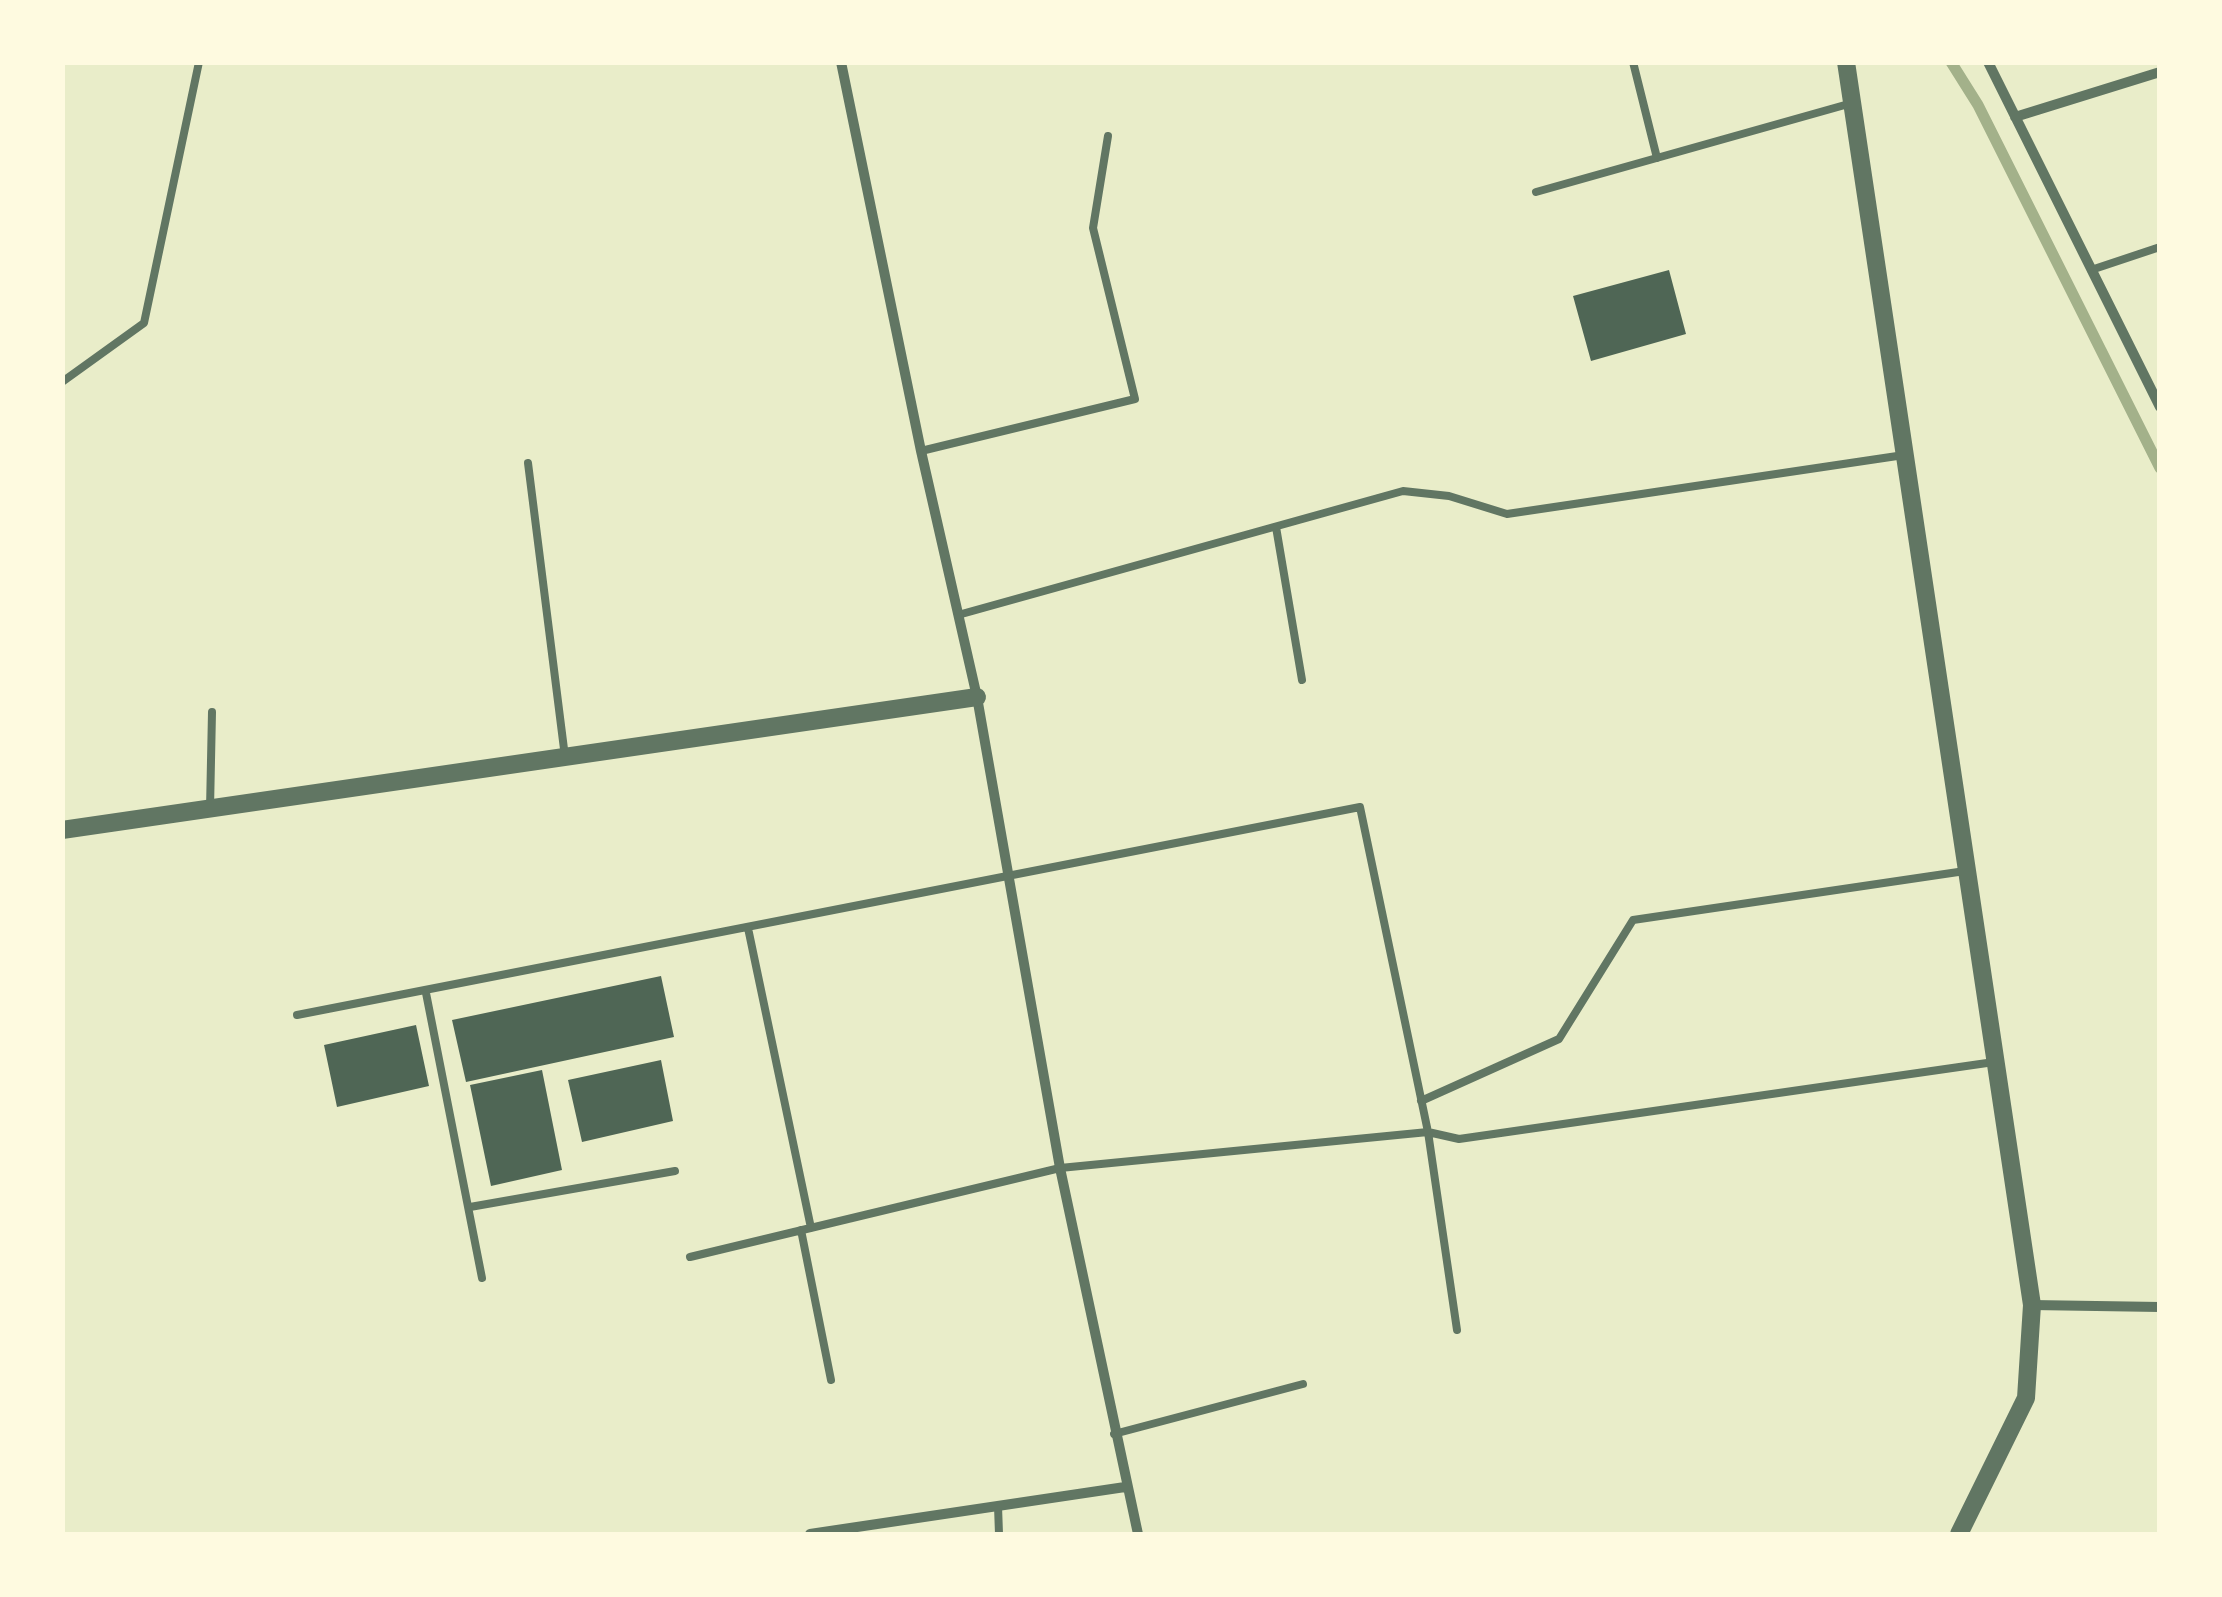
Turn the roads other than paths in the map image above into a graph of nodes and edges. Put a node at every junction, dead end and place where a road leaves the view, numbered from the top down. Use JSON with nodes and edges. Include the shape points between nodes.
{"nodes":[{"id":1,"x":199,"y":62,"type":"edge"},
{"id":2,"x":842,"y":62,"type":"edge"},
{"id":3,"x":1633,"y":62,"type":"edge"},
{"id":4,"x":1846,"y":62,"type":"edge"},
{"id":5,"x":1988,"y":62,"type":"edge"},
{"id":6,"x":2160,"y":72,"type":"edge"},
{"id":7,"x":1852,"y":103,"type":"junction"},
{"id":8,"x":2016,"y":117,"type":"junction"},
{"id":9,"x":1108,"y":136,"type":"dead end"},
{"id":10,"x":1657,"y":158,"type":"junction"},
{"id":11,"x":1536,"y":192,"type":"dead end"},
{"id":12,"x":2160,"y":247,"type":"edge"},
{"id":13,"x":2091,"y":270,"type":"junction"},
{"id":14,"x":62,"y":382,"type":"edge"},
{"id":15,"x":2160,"y":407,"type":"edge"},
{"id":16,"x":921,"y":451,"type":"junction"},
{"id":17,"x":1904,"y":455,"type":"junction"},
{"id":18,"x":528,"y":463,"type":"dead end"},
{"id":19,"x":1276,"y":528,"type":"junction"},
{"id":20,"x":957,"y":616,"type":"junction"},
{"id":21,"x":1302,"y":680,"type":"dead end"},
{"id":22,"x":977,"y":697,"type":"junction"},
{"id":23,"x":212,"y":712,"type":"dead end"},
{"id":24,"x":564,"y":758,"type":"junction"},
{"id":25,"x":210,"y":809,"type":"junction"},
{"id":26,"x":62,"y":830,"type":"edge"},
{"id":27,"x":1965,"y":871,"type":"junction"},
{"id":28,"x":1008,"y":874,"type":"junction"},
{"id":29,"x":748,"y":928,"type":"junction"},
{"id":30,"x":426,"y":993,"type":"junction"},
{"id":31,"x":297,"y":1015,"type":"dead end"},
{"id":32,"x":1994,"y":1062,"type":"junction"},
{"id":33,"x":1421,"y":1101,"type":"junction"},
{"id":34,"x":1428,"y":1132,"type":"junction"},
{"id":35,"x":1060,"y":1168,"type":"junction"},
{"id":36,"x":674,"y":1171,"type":"dead end"},
{"id":37,"x":470,"y":1206,"type":"junction"},
{"id":38,"x":812,"y":1228,"type":"junction"},
{"id":39,"x":801,"y":1230,"type":"junction"},
{"id":40,"x":690,"y":1257,"type":"dead end"},
{"id":41,"x":482,"y":1278,"type":"dead end"},
{"id":42,"x":2032,"y":1305,"type":"junction"},
{"id":43,"x":2160,"y":1307,"type":"edge"},
{"id":44,"x":1456,"y":1330,"type":"dead end"},
{"id":45,"x":831,"y":1380,"type":"dead end"},
{"id":46,"x":1303,"y":1384,"type":"dead end"},
{"id":47,"x":1114,"y":1434,"type":"junction"},
{"id":48,"x":1125,"y":1487,"type":"junction"},
{"id":49,"x":998,"y":1506,"type":"junction"},
{"id":50,"x":810,"y":1534,"type":"edge"},
{"id":51,"x":998,"y":1534,"type":"edge"},
{"id":52,"x":1138,"y":1534,"type":"edge"},
{"id":53,"x":1960,"y":1534,"type":"edge"}],
"edges":[{"from":1,"to":14,"type":"lane","via":[[144,322]]},
{"from":2,"to":16,"type":"street"},
{"from":3,"to":10,"type":"lane"},
{"from":4,"to":7,"type":"street"},
{"from":5,"to":8,"type":"street"},
{"from":6,"to":8,"type":"street"},
{"from":7,"to":10,"type":"lane"},
{"from":7,"to":17,"type":"street"},
{"from":8,"to":13,"type":"street"},
{"from":9,"to":16,"type":"lane","via":[[1093,228],[1135,399]]},
{"from":10,"to":11,"type":"lane"},
{"from":12,"to":13,"type":"lane"},
{"from":13,"to":15,"type":"street"},
{"from":16,"to":20,"type":"street"},
{"from":17,"to":19,"type":"lane","via":[[1508,514],[1403,491]]},
{"from":17,"to":27,"type":"street"},
{"from":18,"to":24,"type":"lane"},
{"from":19,"to":20,"type":"lane"},
{"from":19,"to":21,"type":"lane"},
{"from":20,"to":22,"type":"street"},
{"from":22,"to":24,"type":"street"},
{"from":22,"to":28,"type":"street"},
{"from":23,"to":25,"type":"lane"},
{"from":24,"to":25,"type":"street"},
{"from":25,"to":26,"type":"street"},
{"from":27,"to":32,"type":"street"},
{"from":27,"to":33,"type":"lane","via":[[1633,920],[1559,1038]]},
{"from":28,"to":29,"type":"lane"},
{"from":28,"to":33,"type":"lane","via":[[1360,807]]},
{"from":28,"to":35,"type":"street"},
{"from":29,"to":30,"type":"lane"},
{"from":29,"to":38,"type":"lane"},
{"from":30,"to":31,"type":"lane"},
{"from":30,"to":37,"type":"lane"},
{"from":32,"to":34,"type":"lane","via":[[1459,1139]]},
{"from":32,"to":42,"type":"street"},
{"from":33,"to":34,"type":"lane"},
{"from":34,"to":35,"type":"lane"},
{"from":34,"to":44,"type":"lane"},
{"from":35,"to":38,"type":"lane"},
{"from":35,"to":47,"type":"street"},
{"from":36,"to":37,"type":"lane"},
{"from":37,"to":41,"type":"lane"},
{"from":38,"to":39,"type":"lane"},
{"from":39,"to":40,"type":"lane"},
{"from":39,"to":45,"type":"lane"},
{"from":42,"to":43,"type":"street"},
{"from":42,"to":53,"type":"street","via":[[2026,1398]]},
{"from":46,"to":47,"type":"lane"},
{"from":47,"to":48,"type":"street"},
{"from":48,"to":49,"type":"street"},
{"from":48,"to":52,"type":"street"},
{"from":49,"to":50,"type":"street"},
{"from":49,"to":51,"type":"lane"}]}
